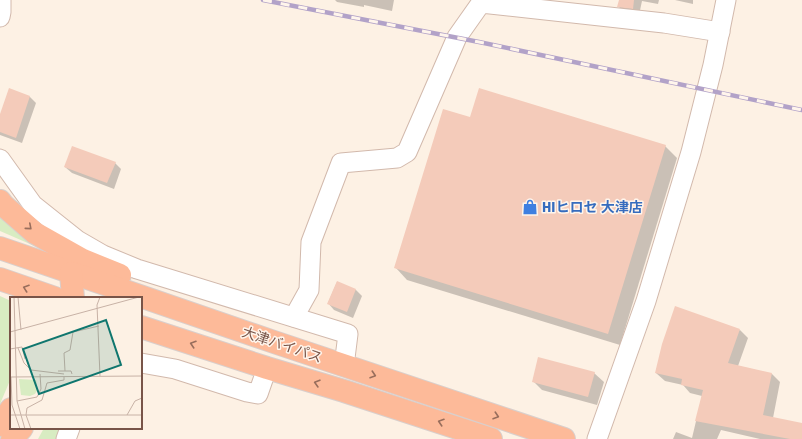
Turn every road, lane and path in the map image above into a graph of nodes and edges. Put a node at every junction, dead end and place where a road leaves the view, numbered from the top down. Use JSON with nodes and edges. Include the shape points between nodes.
{"nodes":[{"id":1,"x":1,"y":0,"type":"edge"},
{"id":2,"x":726,"y":0,"type":"edge"},
{"id":3,"x":0,"y":17,"type":"edge"},
{"id":4,"x":720,"y":32,"type":"junction"},
{"id":5,"x":0,"y":158,"type":"edge"},
{"id":6,"x":0,"y":201,"type":"edge"},
{"id":7,"x":0,"y":248,"type":"edge"},
{"id":8,"x":71,"y":273,"type":"junction"},
{"id":9,"x":0,"y":279,"type":"edge"},
{"id":10,"x":49,"y":297,"type":"edge"},
{"id":11,"x":53,"y":297,"type":"edge"},
{"id":12,"x":73,"y":297,"type":"edge"},
{"id":13,"x":142,"y":297,"type":"edge"},
{"id":14,"x":142,"y":297,"type":"edge"},
{"id":15,"x":294,"y":317,"type":"junction"},
{"id":16,"x":142,"y":327,"type":"edge"},
{"id":17,"x":274,"y":342,"type":"junction"},
{"id":18,"x":142,"y":363,"type":"edge"},
{"id":19,"x":344,"y":366,"type":"junction"},
{"id":20,"x":267,"y":368,"type":"junction"},
{"id":21,"x":10,"y":411,"type":"edge"},
{"id":22,"x":0,"y":426,"type":"edge"},
{"id":23,"x":21,"y":429,"type":"edge"},
{"id":24,"x":70,"y":429,"type":"edge"},
{"id":25,"x":12,"y":439,"type":"edge"},
{"id":26,"x":66,"y":439,"type":"edge"},
{"id":27,"x":491,"y":439,"type":"edge"},
{"id":28,"x":564,"y":439,"type":"edge"},
{"id":29,"x":597,"y":439,"type":"edge"}],
"edges":[{"from":1,"to":3,"type":"street"},
{"from":2,"to":4,"type":"street"},
{"from":4,"to":15,"type":"street","via":[[480,2],[457,37],[407,152],[397,158],[340,163],[311,242],[309,290]]},
{"from":4,"to":29,"type":"street","via":[[691,152],[646,301]]},
{"from":5,"to":15,"type":"street","via":[[33,205],[76,240],[103,255],[145,271]]},
{"from":6,"to":17,"type":"highway","one_way":true,"via":[[35,233],[82,260],[148,287],[253,322]]},
{"from":7,"to":8,"type":"highway","name":"大津バイパス"},
{"from":8,"to":11,"type":"highway"},
{"from":8,"to":12,"type":"highway"},
{"from":8,"to":13,"type":"highway","name":"大津バイパス"},
{"from":10,"to":9,"type":"highway","one_way":true},
{"from":14,"to":17,"type":"highway","name":"大津バイパス"},
{"from":15,"to":19,"type":"street","via":[[348,334]]},
{"from":20,"to":16,"type":"highway","name":"大津バイパス","one_way":true},
{"from":17,"to":19,"type":"highway","name":"大津バイパス"},
{"from":18,"to":20,"type":"street","via":[[174,368],[258,394]]},
{"from":19,"to":28,"type":"highway","name":"大津バイパス","one_way":true},
{"from":27,"to":20,"type":"highway","name":"大津バイパス","one_way":true},
{"from":21,"to":22,"type":"highway"},
{"from":23,"to":25,"type":"highway"},
{"from":24,"to":26,"type":"street"}]}
